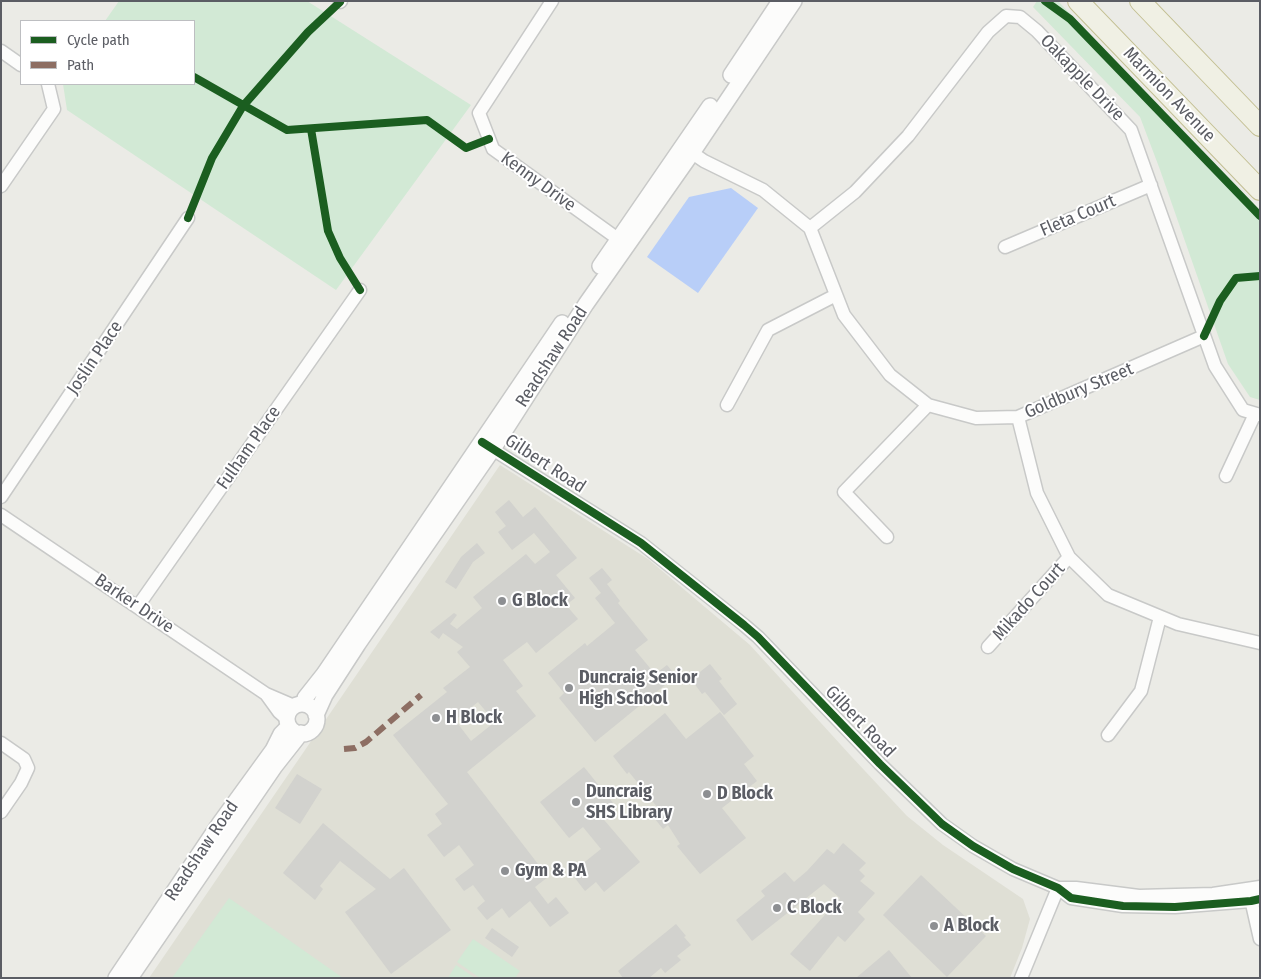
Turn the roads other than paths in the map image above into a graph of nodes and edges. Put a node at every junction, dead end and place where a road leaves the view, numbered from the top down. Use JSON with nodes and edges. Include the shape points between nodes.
{"nodes":[{"id":1,"x":552,"y":1,"type":"edge"},
{"id":2,"x":780,"y":1,"type":"edge"},
{"id":3,"x":794,"y":1,"type":"edge"},
{"id":4,"x":1078,"y":1,"type":"edge"},
{"id":5,"x":1140,"y":1,"type":"edge"},
{"id":6,"x":1,"y":51,"type":"edge"},
{"id":7,"x":20,"y":64,"type":"edge"},
{"id":8,"x":48,"y":85,"type":"edge"},
{"id":9,"x":1260,"y":126,"type":"edge"},
{"id":10,"x":687,"y":150,"type":"junction"},
{"id":11,"x":1151,"y":184,"type":"junction"},
{"id":12,"x":1,"y":186,"type":"edge"},
{"id":13,"x":1260,"y":190,"type":"edge"},
{"id":14,"x":188,"y":218,"type":"dead end"},
{"id":15,"x":810,"y":228,"type":"junction"},
{"id":16,"x":622,"y":242,"type":"junction"},
{"id":17,"x":1006,"y":247,"type":"dead end"},
{"id":18,"x":360,"y":290,"type":"dead end"},
{"id":19,"x":836,"y":295,"type":"junction"},
{"id":20,"x":1204,"y":336,"type":"junction"},
{"id":21,"x":727,"y":404,"type":"dead end"},
{"id":22,"x":928,"y":405,"type":"junction"},
{"id":23,"x":1258,"y":415,"type":"edge"},
{"id":24,"x":1018,"y":417,"type":"junction"},
{"id":25,"x":487,"y":445,"type":"junction"},
{"id":26,"x":1226,"y":476,"type":"dead end"},
{"id":27,"x":1,"y":497,"type":"edge"},
{"id":28,"x":1,"y":514,"type":"edge"},
{"id":29,"x":887,"y":537,"type":"dead end"},
{"id":30,"x":1069,"y":557,"type":"junction"},
{"id":31,"x":138,"y":606,"type":"junction"},
{"id":32,"x":1160,"y":617,"type":"junction"},
{"id":33,"x":1260,"y":643,"type":"edge"},
{"id":34,"x":988,"y":647,"type":"dead end"},
{"id":35,"x":299,"y":717,"type":"junction"},
{"id":36,"x":1108,"y":735,"type":"dead end"},
{"id":37,"x":1,"y":743,"type":"edge"},
{"id":38,"x":1,"y":812,"type":"edge"},
{"id":39,"x":1058,"y":888,"type":"junction"},
{"id":40,"x":1255,"y":894,"type":"edge"},
{"id":41,"x":1260,"y":939,"type":"edge"},
{"id":42,"x":116,"y":978,"type":"edge"},
{"id":43,"x":130,"y":978,"type":"edge"},
{"id":44,"x":1021,"y":978,"type":"edge"}],
"edges":[{"from":1,"to":16,"type":"street","name":"Kenny Drive","via":[[479,113],[493,149]]},
{"from":2,"to":10,"type":"street","name":"Readshaw Road"},
{"from":3,"to":10,"type":"street","name":"Readshaw Road"},
{"from":4,"to":13,"type":"highway","name":"Marmion Avenue"},
{"from":5,"to":9,"type":"highway"},
{"from":6,"to":7,"type":"street"},
{"from":8,"to":12,"type":"street","via":[[54,109]]},
{"from":10,"to":15,"type":"street","name":"Goldbury Street","via":[[763,190]]},
{"from":10,"to":16,"type":"street","name":"Readshaw Road"},
{"from":11,"to":15,"type":"street","name":"Oakapple Drive","via":[[1131,130],[1037,31],[1020,17],[1006,16],[988,32],[908,136],[855,192]]},
{"from":11,"to":17,"type":"street","name":"Fleta Court"},
{"from":11,"to":20,"type":"street","name":"Oakapple Drive"},
{"from":14,"to":27,"type":"street","name":"Joslin Place"},
{"from":15,"to":19,"type":"street","name":"Goldbury Street"},
{"from":16,"to":25,"type":"street","name":"Readshaw Road"},
{"from":18,"to":31,"type":"street","name":"Fulham Place"},
{"from":19,"to":21,"type":"street","via":[[768,330]]},
{"from":19,"to":22,"type":"street","name":"Goldbury Street","via":[[844,315],[890,375]]},
{"from":20,"to":23,"type":"street","name":"Oakapple Drive","via":[[1215,366],[1243,410]]},
{"from":20,"to":24,"type":"street","name":"Goldbury Street"},
{"from":22,"to":24,"type":"street","name":"Goldbury Street","via":[[976,418]]},
{"from":22,"to":29,"type":"street","via":[[844,492]]},
{"from":23,"to":26,"type":"street"},
{"from":24,"to":30,"type":"street","via":[[1037,493]]},
{"from":25,"to":35,"type":"street","name":"Readshaw Road","via":[[305,698]]},
{"from":25,"to":39,"type":"street","name":"Gilbert Road","via":[[641,543],[751,631],[942,824],[1013,869]]},
{"from":28,"to":31,"type":"street","name":"Barker Drive"},
{"from":30,"to":32,"type":"street","via":[[1108,595]]},
{"from":30,"to":34,"type":"street","name":"Mikado Court"},
{"from":31,"to":35,"type":"street","name":"Barker Drive","via":[[266,694],[279,712]]},
{"from":32,"to":33,"type":"street"},
{"from":32,"to":36,"type":"street","via":[[1141,691]]},
{"from":35,"to":42,"type":"street","name":"Readshaw Road","via":[[281,734]]},
{"from":35,"to":43,"type":"street","name":"Readshaw Road","via":[[276,766]]},
{"from":37,"to":38,"type":"street","via":[[24,759],[28,768]]},
{"from":39,"to":40,"type":"street","name":"Gilbert Road","via":[[1071,898],[1123,906],[1176,907]]},
{"from":39,"to":44,"type":"street"},
{"from":40,"to":41,"type":"street"}]}
